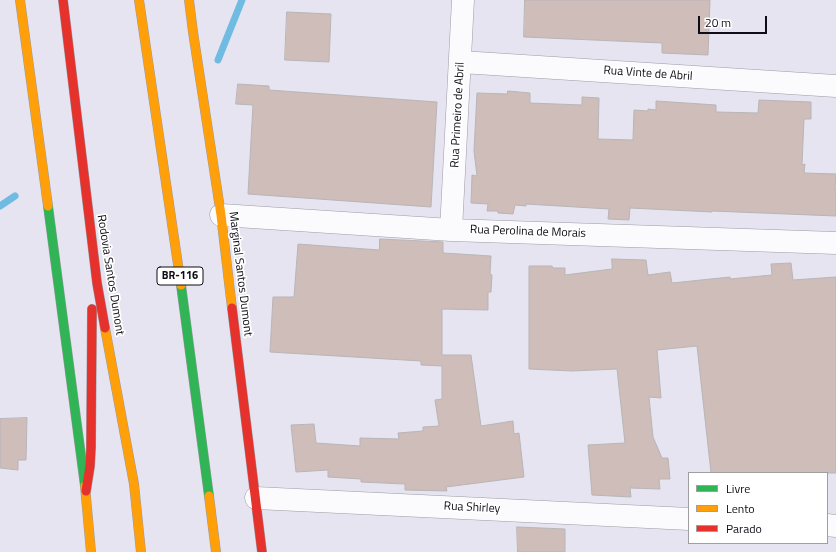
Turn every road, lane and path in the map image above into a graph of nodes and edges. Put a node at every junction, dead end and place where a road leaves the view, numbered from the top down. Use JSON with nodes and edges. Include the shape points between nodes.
{"nodes":[{"id":1,"x":20,"y":0,"type":"edge"},
{"id":2,"x":63,"y":0,"type":"edge"},
{"id":3,"x":138,"y":0,"type":"edge"},
{"id":4,"x":189,"y":0,"type":"edge"},
{"id":5,"x":463,"y":0,"type":"edge"},
{"id":6,"x":461,"y":62,"type":"junction"},
{"id":7,"x":836,"y":86,"type":"edge"},
{"id":8,"x":221,"y":215,"type":"junction"},
{"id":9,"x":451,"y":230,"type":"junction"},
{"id":10,"x":836,"y":243,"type":"edge"},
{"id":11,"x":97,"y":283,"type":"junction"},
{"id":12,"x":86,"y":491,"type":"junction"},
{"id":13,"x":256,"y":498,"type":"junction"},
{"id":14,"x":688,"y":519,"type":"edge"},
{"id":15,"x":91,"y":552,"type":"edge"},
{"id":16,"x":141,"y":552,"type":"edge"},
{"id":17,"x":216,"y":552,"type":"edge"},
{"id":18,"x":262,"y":552,"type":"edge"}],
"edges":[{"from":1,"to":12,"type":"main road"},
{"from":2,"to":11,"type":"main road","name":"Rodovia Santos Dumont"},
{"from":3,"to":17,"type":"main road","number":"BR-116","via":[[183,296]]},
{"from":4,"to":8,"type":"main road","name":"Marginal Santos Dumont"},
{"from":5,"to":6,"type":"street","name":"Rua Primeiro de Abril"},
{"from":6,"to":7,"type":"street","name":"Rua Vinte de Abril"},
{"from":6,"to":9,"type":"street","name":"Rua Primeiro de Abril"},
{"from":8,"to":9,"type":"street","name":"Rua Perolina de Morais"},
{"from":8,"to":13,"type":"main road","name":"Marginal Santos Dumont"},
{"from":9,"to":10,"type":"street","name":"Rua Perolina de Morais"},
{"from":11,"to":12,"type":"main road","via":[[92,301],[91,447]]},
{"from":11,"to":16,"type":"main road","name":"Rodovia Santos Dumont","via":[[134,484]]},
{"from":12,"to":15,"type":"main road"},
{"from":13,"to":14,"type":"street","name":"Rua Shirley"},
{"from":13,"to":18,"type":"main road","name":"Marginal Santos Dumont"}]}
